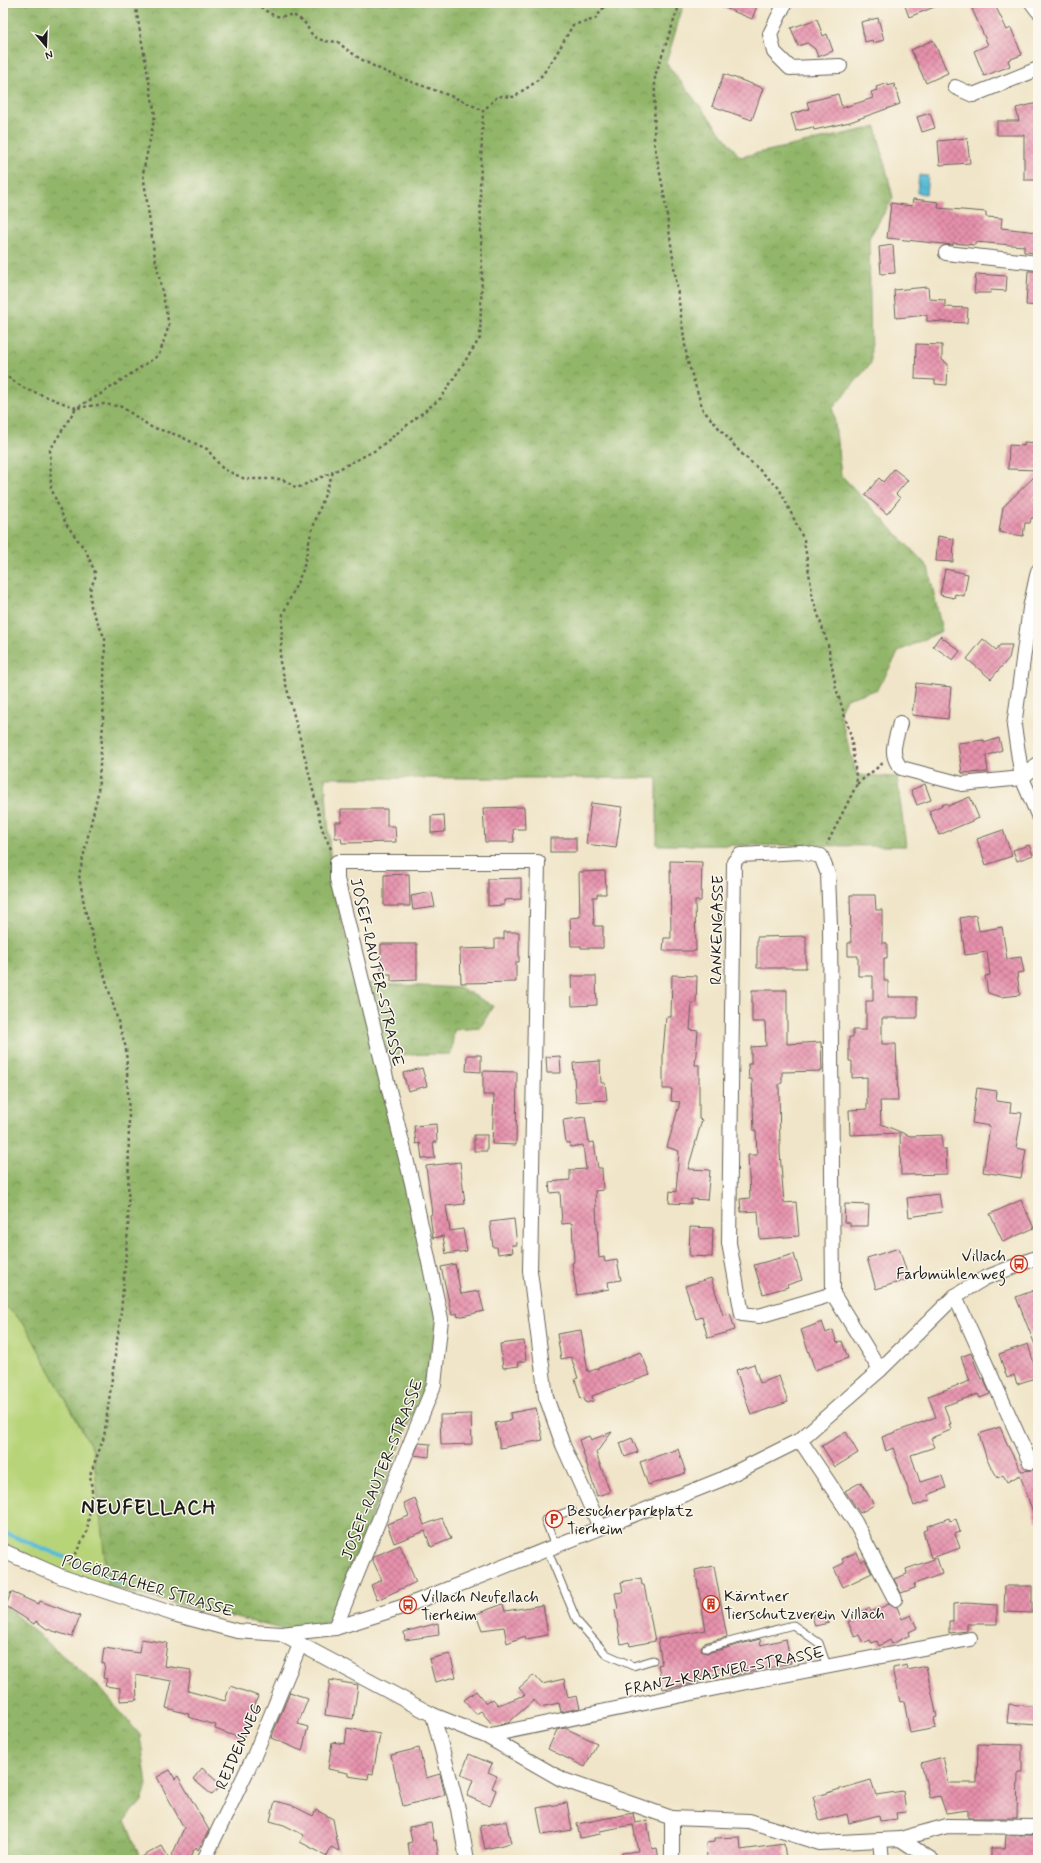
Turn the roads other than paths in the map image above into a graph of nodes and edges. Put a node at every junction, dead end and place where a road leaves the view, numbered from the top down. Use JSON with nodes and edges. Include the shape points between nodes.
{"nodes":[{"id":1,"x":785,"y":3,"type":"edge"},
{"id":2,"x":1032,"y":3,"type":"edge"},
{"id":3,"x":1038,"y":11,"type":"edge"},
{"id":4,"x":840,"y":66,"type":"dead end"},
{"id":5,"x":1038,"y":69,"type":"edge"},
{"id":6,"x":955,"y":87,"type":"dead end"},
{"id":7,"x":946,"y":252,"type":"dead end"},
{"id":8,"x":1038,"y":262,"type":"edge"},
{"id":9,"x":1038,"y":571,"type":"edge"},
{"id":10,"x":900,"y":723,"type":"dead end"},
{"id":11,"x":1038,"y":764,"type":"edge"},
{"id":12,"x":1022,"y":778,"type":"junction"},
{"id":13,"x":1038,"y":815,"type":"edge"},
{"id":14,"x":1038,"y":1257,"type":"edge"},
{"id":15,"x":832,"y":1294,"type":"junction"},
{"id":16,"x":955,"y":1296,"type":"junction"},
{"id":17,"x":880,"y":1370,"type":"junction"},
{"id":18,"x":800,"y":1440,"type":"junction"},
{"id":19,"x":1030,"y":1462,"type":"dead end"},
{"id":20,"x":572,"y":1510,"type":"dead end"},
{"id":21,"x":600,"y":1527,"type":"junction"},
{"id":22,"x":551,"y":1547,"type":"junction"},
{"id":23,"x":3,"y":1551,"type":"edge"},
{"id":24,"x":895,"y":1599,"type":"dead end"},
{"id":25,"x":335,"y":1628,"type":"junction"},
{"id":26,"x":281,"y":1634,"type":"junction"},
{"id":27,"x":970,"y":1639,"type":"dead end"},
{"id":28,"x":300,"y":1645,"type":"junction"},
{"id":29,"x":706,"y":1648,"type":"dead end"},
{"id":30,"x":653,"y":1660,"type":"dead end"},
{"id":31,"x":827,"y":1666,"type":"junction"},
{"id":32,"x":433,"y":1715,"type":"junction"},
{"id":33,"x":486,"y":1736,"type":"junction"},
{"id":34,"x":672,"y":1818,"type":"junction"},
{"id":35,"x":1038,"y":1827,"type":"edge"},
{"id":36,"x":900,"y":1839,"type":"junction"},
{"id":37,"x":880,"y":1841,"type":"junction"},
{"id":38,"x":204,"y":1860,"type":"edge"},
{"id":39,"x":467,"y":1860,"type":"edge"},
{"id":40,"x":672,"y":1860,"type":"edge"},
{"id":41,"x":882,"y":1860,"type":"edge"},
{"id":42,"x":932,"y":1860,"type":"edge"}],
"edges":[{"from":1,"to":4,"type":"street","via":[[770,34],[774,52],[790,68]]},
{"from":2,"to":3,"type":"street"},
{"from":5,"to":6,"type":"street","via":[[972,96]]},
{"from":7,"to":8,"type":"street"},
{"from":9,"to":12,"type":"street","via":[[1030,608],[1014,726]]},
{"from":10,"to":12,"type":"street","via":[[893,754],[901,768],[962,784]]},
{"from":11,"to":12,"type":"street"},
{"from":12,"to":13,"type":"street"},
{"from":14,"to":16,"type":"street","name":"POGÖRIACHER STRASSE","via":[[985,1278]]},
{"from":15,"to":15,"type":"street","name":"RANKENGASSE","via":[[828,874],[821,856],[800,852],[740,855],[734,862],[729,1243],[742,1314],[759,1316]]},
{"from":15,"to":17,"type":"street"},
{"from":16,"to":17,"type":"street","name":"POGÖRIACHER STRASSE"},
{"from":16,"to":19,"type":"street"},
{"from":17,"to":18,"type":"street","name":"POGÖRIACHER STRASSE"},
{"from":18,"to":21,"type":"street","name":"POGÖRIACHER STRASSE","via":[[720,1480]]},
{"from":18,"to":24,"type":"street","via":[[855,1522]]},
{"from":20,"to":22,"type":"lane","via":[[545,1520]]},
{"from":21,"to":22,"type":"street","name":"POGÖRIACHER STRASSE"},
{"from":21,"to":25,"type":"street","name":"JOSEF-RAUTER-STRASSE","via":[[546,1397],[530,1271],[538,862],[337,862],[337,879],[412,1183],[441,1320],[434,1385]]},
{"from":22,"to":25,"type":"street","name":"POGÖRIACHER STRASSE","via":[[408,1605]]},
{"from":22,"to":30,"type":"lane","via":[[577,1621],[606,1654],[633,1666]]},
{"from":23,"to":26,"type":"street","name":"POGÖRIACHER STRASSE","via":[[62,1577],[184,1617],[237,1631]]},
{"from":25,"to":26,"type":"street","name":"POGÖRIACHER STRASSE"},
{"from":26,"to":28,"type":"street"},
{"from":27,"to":31,"type":"street","name":"FRANZ-KRAINER-STRASSE"},
{"from":28,"to":32,"type":"street"},
{"from":28,"to":38,"type":"street","name":"REIDENWEG","via":[[254,1756]]},
{"from":29,"to":31,"type":"lane","via":[[793,1625],[819,1643]]},
{"from":31,"to":33,"type":"street","name":"FRANZ-KRAINER-STRASSE"},
{"from":32,"to":33,"type":"street"},
{"from":32,"to":39,"type":"street","via":[[458,1809]]},
{"from":33,"to":34,"type":"street","via":[[561,1779]]},
{"from":34,"to":37,"type":"street","via":[[749,1821],[820,1843]]},
{"from":34,"to":40,"type":"street"},
{"from":35,"to":36,"type":"street","via":[[947,1826]]},
{"from":36,"to":37,"type":"street"},
{"from":36,"to":42,"type":"street"},
{"from":37,"to":41,"type":"street"}]}
